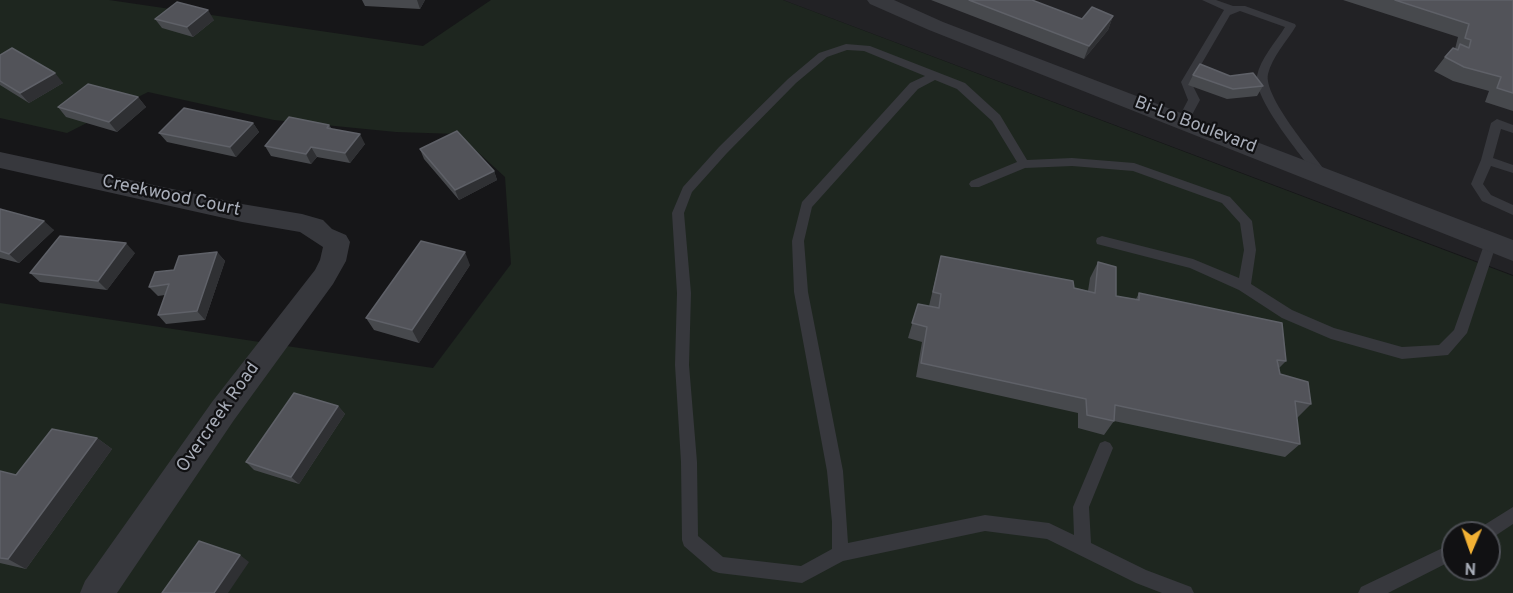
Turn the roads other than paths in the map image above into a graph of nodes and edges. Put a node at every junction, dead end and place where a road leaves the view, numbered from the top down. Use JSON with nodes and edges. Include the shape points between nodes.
{"nodes":[{"id":1,"x":877,"y":0,"type":"edge"},
{"id":2,"x":1207,"y":0,"type":"edge"},
{"id":3,"x":1233,"y":9,"type":"junction"},
{"id":4,"x":934,"y":76,"type":"junction"},
{"id":5,"x":1183,"y":121,"type":"junction"},
{"id":6,"x":1513,"y":129,"type":"edge"},
{"id":7,"x":0,"y":160,"type":"edge"},
{"id":8,"x":1487,"y":160,"type":"junction"},
{"id":9,"x":1024,"y":164,"type":"junction"},
{"id":10,"x":1513,"y":169,"type":"edge"},
{"id":11,"x":1323,"y":176,"type":"junction"},
{"id":12,"x":975,"y":184,"type":"dead end"},
{"id":13,"x":1513,"y":210,"type":"edge"},
{"id":14,"x":1102,"y":241,"type":"dead end"},
{"id":15,"x":337,"y":242,"type":"joint"},
{"id":16,"x":1491,"y":242,"type":"junction"},
{"id":17,"x":1513,"y":251,"type":"edge"},
{"id":18,"x":1244,"y":286,"type":"junction"},
{"id":19,"x":1105,"y":448,"type":"dead end"},
{"id":20,"x":1083,"y":547,"type":"junction"},
{"id":21,"x":840,"y":553,"type":"junction"},
{"id":22,"x":1441,"y":557,"type":"edge"},
{"id":23,"x":97,"y":593,"type":"edge"},
{"id":24,"x":1185,"y":593,"type":"edge"},
{"id":25,"x":1367,"y":593,"type":"edge"}],
"edges":[{"from":1,"to":5,"type":"street","name":"Bi-Lo Boulevard"},
{"from":2,"to":3,"type":"lane"},
{"from":3,"to":5,"type":"lane","via":[[1226,13],[1186,82],[1194,100]]},
{"from":3,"to":11,"type":"lane","via":[[1291,26],[1262,76],[1262,86]]},
{"from":4,"to":9,"type":"lane","via":[[961,86],[996,118]]},
{"from":4,"to":21,"type":"lane","via":[[914,86],[806,205],[798,241],[801,292],[835,471]]},
{"from":4,"to":21,"type":"lane","via":[[866,48],[846,47],[822,55],[716,158],[687,190],[678,213],[684,292],[682,364],[690,540],[719,565],[802,575]]},
{"from":5,"to":11,"type":"street","name":"Bi-Lo Boulevard"},
{"from":6,"to":8,"type":"lane","via":[[1497,123]]},
{"from":7,"to":15,"type":"street","name":"Creekwood Court","via":[[302,223]]},
{"from":8,"to":10,"type":"lane"},
{"from":8,"to":13,"type":"lane","via":[[1476,184],[1479,192],[1489,201]]},
{"from":9,"to":12,"type":"lane"},
{"from":9,"to":18,"type":"lane","via":[[1072,162],[1134,167],[1226,200],[1246,221],[1250,250]]},
{"from":11,"to":16,"type":"street","name":"Bi-Lo Boulevard"},
{"from":14,"to":18,"type":"lane","via":[[1193,264]]},
{"from":15,"to":23,"type":"street","name":"Overcreek Road","via":[[324,277],[223,411]]},
{"from":16,"to":17,"type":"street","name":"Bi-Lo Boulevard"},
{"from":16,"to":18,"type":"lane","via":[[1460,333],[1443,351],[1402,354],[1331,333],[1287,314]]},
{"from":19,"to":20,"type":"lane","via":[[1081,507]]},
{"from":20,"to":21,"type":"lane","via":[[1049,531],[985,523]]},
{"from":20,"to":24,"type":"lane","via":[[1142,577]]},
{"from":22,"to":25,"type":"lane"}]}
